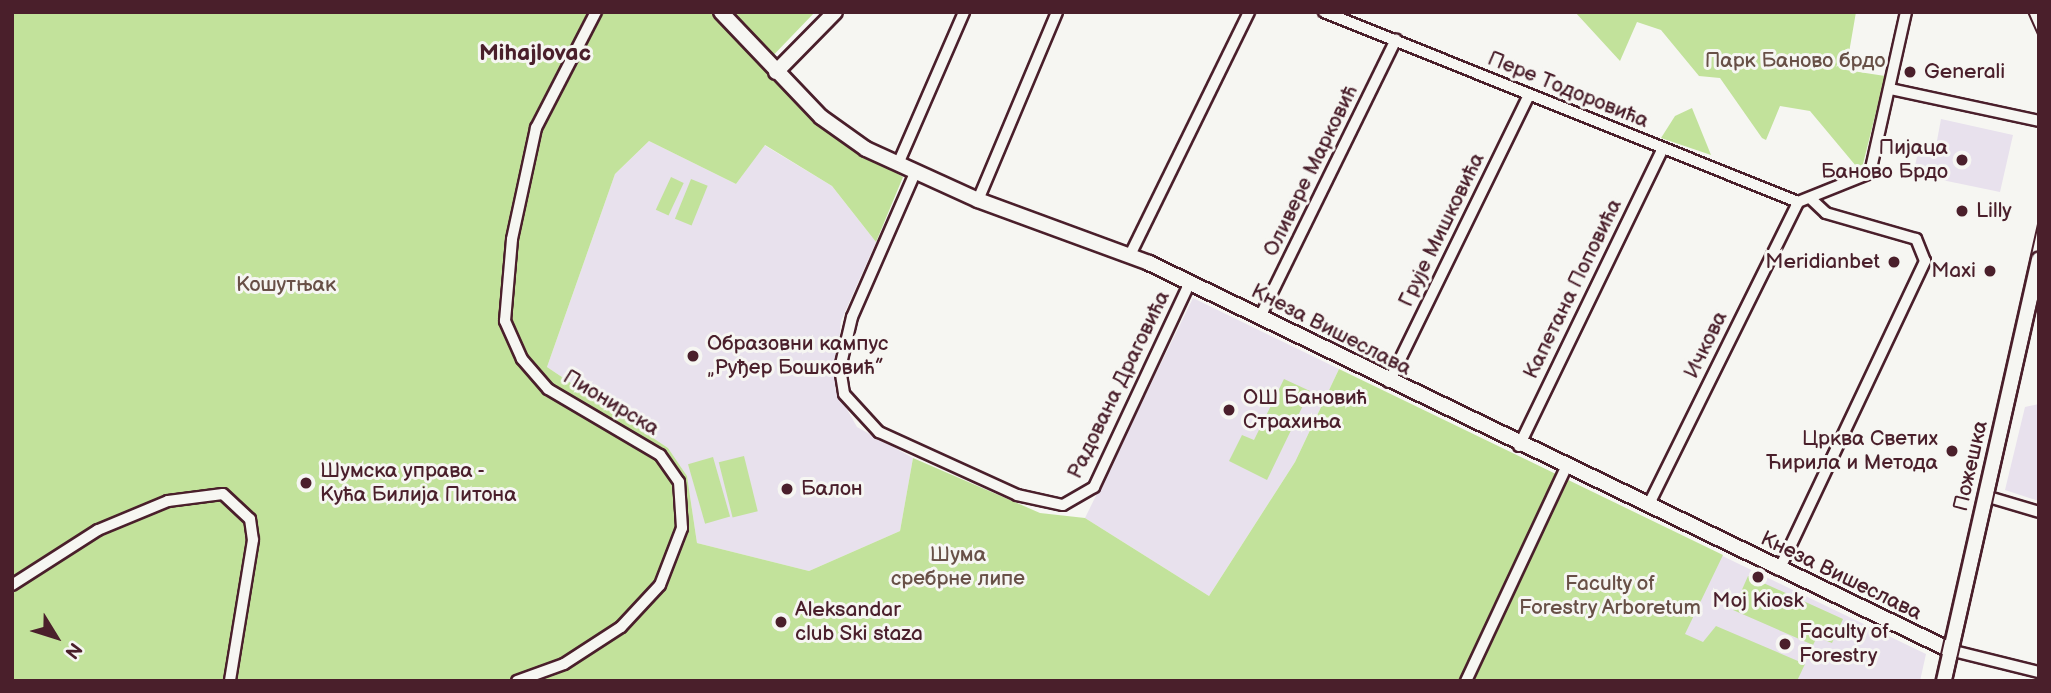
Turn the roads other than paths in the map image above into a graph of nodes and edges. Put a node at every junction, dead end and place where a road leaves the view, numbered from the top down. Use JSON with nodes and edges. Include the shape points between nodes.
{"nodes":[{"id":1,"x":596,"y":12,"type":"edge"},
{"id":2,"x":722,"y":12,"type":"edge"},
{"id":3,"x":835,"y":12,"type":"edge"},
{"id":4,"x":964,"y":12,"type":"edge"},
{"id":5,"x":1057,"y":12,"type":"edge"},
{"id":6,"x":1249,"y":12,"type":"edge"},
{"id":7,"x":1324,"y":12,"type":"edge"},
{"id":8,"x":1906,"y":12,"type":"edge"},
{"id":9,"x":1396,"y":40,"type":"junction"},
{"id":10,"x":776,"y":72,"type":"junction"},
{"id":11,"x":1890,"y":89,"type":"junction"},
{"id":12,"x":1529,"y":95,"type":"junction"},
{"id":13,"x":2039,"y":121,"type":"edge"},
{"id":14,"x":1663,"y":148,"type":"junction"},
{"id":15,"x":898,"y":164,"type":"junction"},
{"id":16,"x":915,"y":173,"type":"junction"},
{"id":17,"x":1811,"y":199,"type":"junction"},
{"id":18,"x":978,"y":200,"type":"junction"},
{"id":19,"x":1798,"y":202,"type":"junction"},
{"id":20,"x":1130,"y":255,"type":"junction"},
{"id":21,"x":2039,"y":260,"type":"edge"},
{"id":22,"x":1189,"y":282,"type":"junction"},
{"id":23,"x":2035,"y":297,"type":"edge"},
{"id":24,"x":1260,"y":317,"type":"junction"},
{"id":25,"x":1389,"y":383,"type":"junction"},
{"id":26,"x":1519,"y":446,"type":"junction"},
{"id":27,"x":1566,"y":468,"type":"junction"},
{"id":28,"x":1985,"y":496,"type":"junction"},
{"id":29,"x":1648,"y":506,"type":"junction"},
{"id":30,"x":2039,"y":512,"type":"edge"},
{"id":31,"x":1779,"y":570,"type":"junction"},
{"id":32,"x":12,"y":585,"type":"edge"},
{"id":33,"x":1950,"y":650,"type":"junction"},
{"id":34,"x":2039,"y":672,"type":"edge"},
{"id":35,"x":230,"y":681,"type":"edge"},
{"id":36,"x":517,"y":681,"type":"edge"},
{"id":37,"x":1466,"y":681,"type":"edge"},
{"id":38,"x":1944,"y":681,"type":"edge"}],
"edges":[{"from":1,"to":36,"type":"street","name":"Пионирска","via":[[536,128],[512,239],[505,321],[522,359],[548,389],[666,462],[683,498],[682,528],[660,585],[621,627],[564,664]]},
{"from":2,"to":10,"type":"street","name":"Кнеза Вишеслава"},
{"from":3,"to":10,"type":"street"},
{"from":4,"to":15,"type":"street"},
{"from":5,"to":18,"type":"street"},
{"from":6,"to":20,"type":"street"},
{"from":7,"to":9,"type":"street","name":"Пере Тодоровића"},
{"from":8,"to":11,"type":"street"},
{"from":9,"to":12,"type":"street","name":"Пере Тодоровића"},
{"from":9,"to":24,"type":"street","name":"Оливере Марковић"},
{"from":10,"to":15,"type":"street","name":"Кнеза Вишеслава","via":[[838,132]]},
{"from":11,"to":13,"type":"street"},
{"from":11,"to":17,"type":"street","via":[[1870,173]]},
{"from":12,"to":14,"type":"street","name":"Пере Тодоровића"},
{"from":12,"to":25,"type":"street","name":"Грује Мишковића"},
{"from":14,"to":19,"type":"street","name":"Пере Тодоровића"},
{"from":14,"to":26,"type":"street","name":"Капетана Поповића"},
{"from":15,"to":16,"type":"street","name":"Кнеза Вишеслава"},
{"from":16,"to":18,"type":"street","name":"Кнеза Вишеслава"},
{"from":16,"to":22,"type":"street","name":"Радована Драговића","via":[[846,336],[840,368],[844,394],[879,432],[1017,495],[1056,505],[1088,495]]},
{"from":17,"to":19,"type":"street"},
{"from":17,"to":31,"type":"street","via":[[1826,214],[1916,239],[1925,261]]},
{"from":18,"to":20,"type":"street","name":"Кнеза Вишеслава"},
{"from":19,"to":29,"type":"street","name":"Ичкова"},
{"from":20,"to":22,"type":"street","name":"Кнеза Вишеслава"},
{"from":21,"to":23,"type":"street","name":"Пожешка"},
{"from":22,"to":24,"type":"street","name":"Кнеза Вишеслава"},
{"from":23,"to":28,"type":"street","name":"Пожешка"},
{"from":24,"to":25,"type":"street","name":"Кнеза Вишеслава"},
{"from":25,"to":26,"type":"street","name":"Кнеза Вишеслава"},
{"from":26,"to":27,"type":"street","name":"Кнеза Вишеслава"},
{"from":27,"to":29,"type":"street","name":"Кнеза Вишеслава"},
{"from":27,"to":37,"type":"street"},
{"from":28,"to":30,"type":"street"},
{"from":28,"to":33,"type":"street","name":"Пожешка"},
{"from":29,"to":31,"type":"street","name":"Кнеза Вишеслава"},
{"from":31,"to":33,"type":"street","name":"Кнеза Вишеслава"},
{"from":32,"to":35,"type":"street","via":[[98,530],[168,501],[223,494],[250,519],[253,540]]},
{"from":33,"to":34,"type":"street"},
{"from":33,"to":38,"type":"street","name":"Пожешка"}]}
